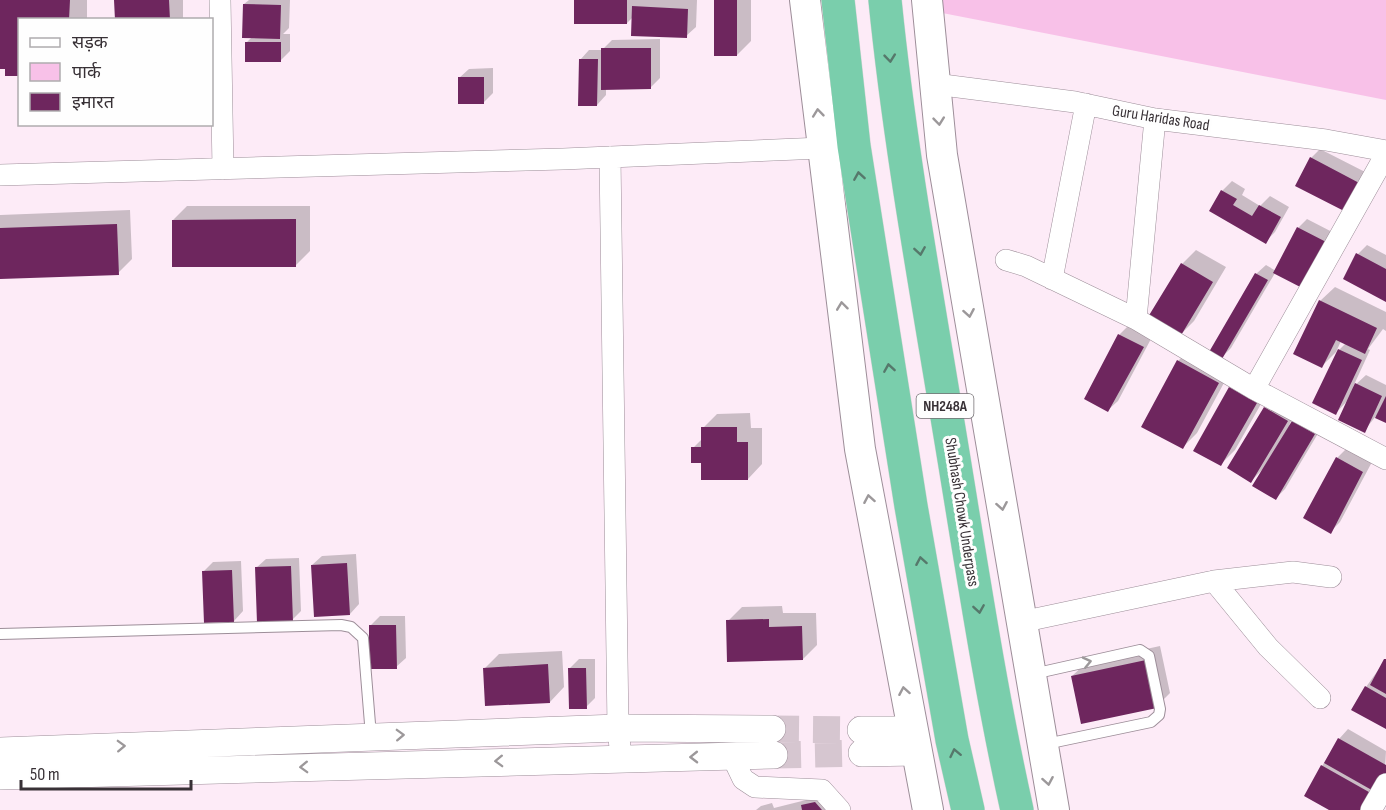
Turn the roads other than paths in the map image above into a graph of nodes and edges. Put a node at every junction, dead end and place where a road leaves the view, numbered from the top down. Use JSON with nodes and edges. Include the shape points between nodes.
{"nodes":[{"id":1,"x":220,"y":0,"type":"edge"},
{"id":2,"x":805,"y":0,"type":"edge"},
{"id":3,"x":838,"y":0,"type":"edge"},
{"id":4,"x":885,"y":0,"type":"edge"},
{"id":5,"x":927,"y":0,"type":"edge"},
{"id":6,"x":935,"y":84,"type":"junction"},
{"id":7,"x":1086,"y":104,"type":"junction"},
{"id":8,"x":1155,"y":119,"type":"junction"},
{"id":9,"x":822,"y":148,"type":"junction"},
{"id":10,"x":1386,"y":153,"type":"edge"},
{"id":11,"x":610,"y":157,"type":"junction"},
{"id":12,"x":223,"y":169,"type":"junction"},
{"id":13,"x":0,"y":175,"type":"edge"},
{"id":14,"x":1006,"y":260,"type":"dead end"},
{"id":15,"x":1052,"y":279,"type":"junction"},
{"id":16,"x":1136,"y":319,"type":"junction"},
{"id":17,"x":1254,"y":389,"type":"junction"},
{"id":18,"x":1386,"y":459,"type":"edge"},
{"id":19,"x":1330,"y":577,"type":"dead end"},
{"id":20,"x":1214,"y":581,"type":"junction"},
{"id":21,"x":1021,"y":622,"type":"junction"},
{"id":22,"x":0,"y":634,"type":"edge"},
{"id":23,"x":1030,"y":675,"type":"junction"},
{"id":24,"x":1320,"y":698,"type":"dead end"},
{"id":25,"x":618,"y":728,"type":"junction"},
{"id":26,"x":371,"y":736,"type":"junction"},
{"id":27,"x":861,"y":741,"type":"tunnel mouth"},
{"id":28,"x":913,"y":741,"type":"junction"},
{"id":29,"x":1042,"y":745,"type":"junction"},
{"id":30,"x":0,"y":751,"type":"edge"},
{"id":31,"x":732,"y":756,"type":"junction"},
{"id":32,"x":621,"y":758,"type":"junction"},
{"id":33,"x":0,"y":776,"type":"edge"},
{"id":34,"x":1386,"y":785,"type":"edge"},
{"id":35,"x":840,"y":810,"type":"edge"},
{"id":36,"x":928,"y":810,"type":"edge"},
{"id":37,"x":968,"y":810,"type":"edge"},
{"id":38,"x":1017,"y":810,"type":"edge"},
{"id":39,"x":1054,"y":810,"type":"edge"},
{"id":40,"x":1371,"y":810,"type":"edge"}],
"edges":[{"from":1,"to":12,"type":"street"},
{"from":9,"to":2,"type":"main road","one_way":true},
{"from":37,"to":3,"type":"highway","number":"NH248A","one_way":true,"via":[[907,483],[854,146]]},
{"from":4,"to":38,"type":"highway","name":"Shubhash Chowk Underpass","number":"NH248A","one_way":true,"via":[[892,75],[919,249],[998,727]]},
{"from":5,"to":6,"type":"main road"},
{"from":6,"to":7,"type":"street","name":"Guru Haridas Road"},
{"from":6,"to":21,"type":"main road","one_way":true,"via":[[942,155]]},
{"from":7,"to":8,"type":"street","name":"Guru Haridas Road"},
{"from":7,"to":15,"type":"street"},
{"from":8,"to":10,"type":"street","name":"Guru Haridas Road","via":[[1326,140]]},
{"from":8,"to":16,"type":"street"},
{"from":9,"to":11,"type":"street"},
{"from":28,"to":9,"type":"main road","one_way":true,"via":[[860,449]]},
{"from":10,"to":17,"type":"street"},
{"from":11,"to":12,"type":"street"},
{"from":11,"to":25,"type":"street"},
{"from":12,"to":13,"type":"street"},
{"from":14,"to":15,"type":"street"},
{"from":15,"to":16,"type":"street"},
{"from":16,"to":17,"type":"street"},
{"from":17,"to":18,"type":"street"},
{"from":19,"to":20,"type":"street","via":[[1293,572]]},
{"from":20,"to":21,"type":"street"},
{"from":20,"to":24,"type":"street","via":[[1268,647]]},
{"from":21,"to":23,"type":"main road"},
{"from":22,"to":26,"type":"lane","via":[[351,627],[363,638]]},
{"from":23,"to":29,"type":"main road"},
{"from":23,"to":29,"type":"lane","one_way":true,"via":[[1140,650],[1149,656],[1160,709],[1159,716],[1151,722]]},
{"from":26,"to":25,"type":"street","one_way":true},
{"from":25,"to":31,"type":"street","via":[[773,742]]},
{"from":25,"to":32,"type":"street"},
{"from":30,"to":26,"type":"street","one_way":true},
{"from":27,"to":28,"type":"street"},
{"from":28,"to":36,"type":"main road"},
{"from":29,"to":39,"type":"main road","one_way":true},
{"from":31,"to":32,"type":"street","one_way":true},
{"from":31,"to":35,"type":"street","via":[[743,779],[755,787],[822,790]]},
{"from":32,"to":33,"type":"street","one_way":true},
{"from":34,"to":40,"type":"street"}]}
